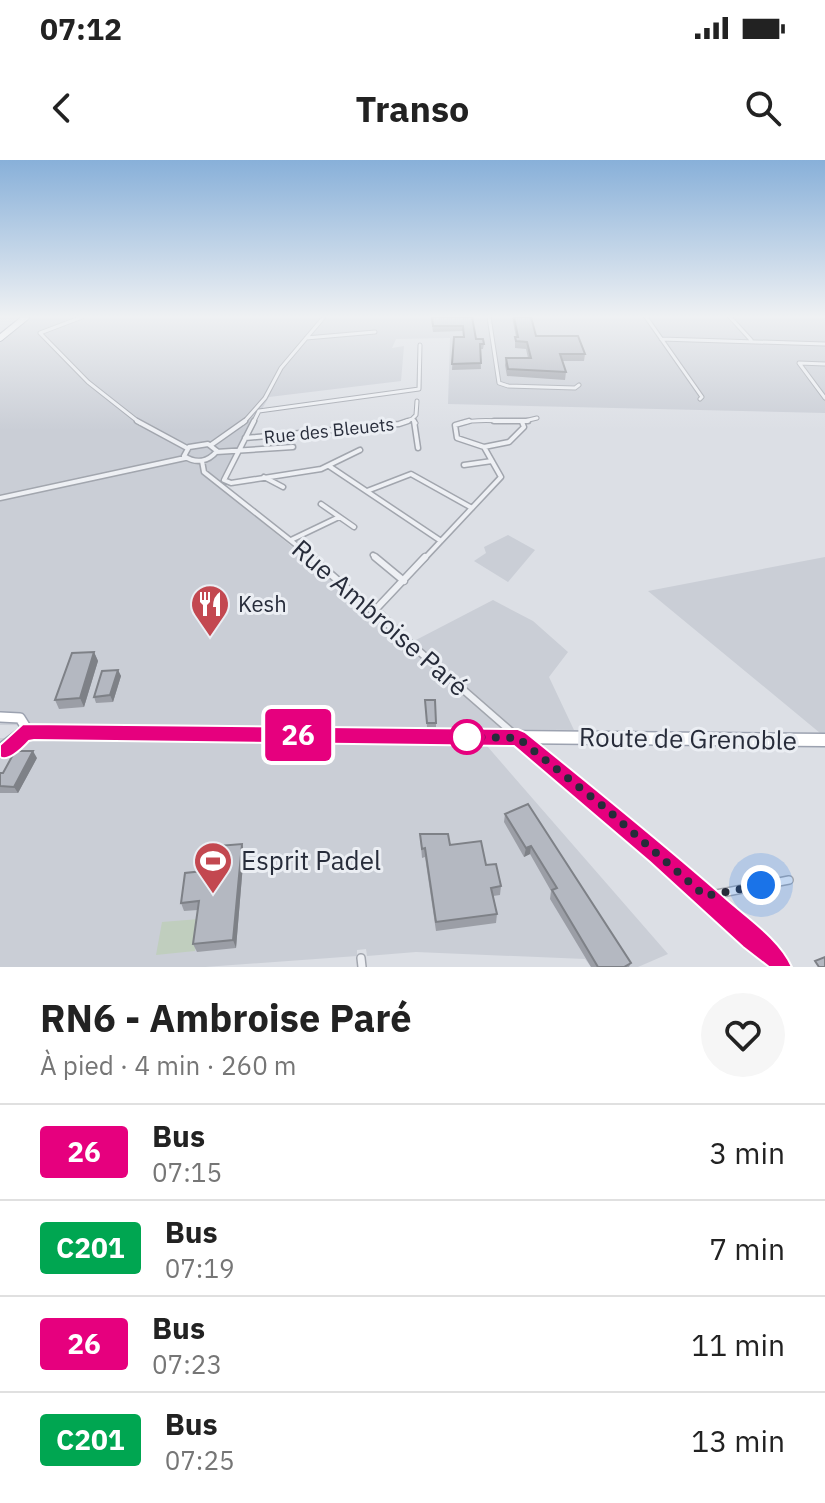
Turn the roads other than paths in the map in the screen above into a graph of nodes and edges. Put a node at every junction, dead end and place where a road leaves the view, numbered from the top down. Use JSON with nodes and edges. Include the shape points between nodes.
{"nodes":[{"id":1,"x":63,"y":355,"type":"edge"},
{"id":2,"x":292,"y":355,"type":"edge"},
{"id":3,"x":420,"y":355,"type":"edge"},
{"id":4,"x":495,"y":355,"type":"edge"},
{"id":5,"x":672,"y":355,"type":"edge"},
{"id":6,"x":825,"y":364,"type":"edge"},
{"id":7,"x":579,"y":385,"type":"dead end"},
{"id":8,"x":825,"y":398,"type":"edge"},
{"id":9,"x":700,"y":399,"type":"dead end"},
{"id":10,"x":417,"y":401,"type":"dead end"},
{"id":11,"x":537,"y":418,"type":"dead end"},
{"id":12,"x":351,"y":419,"type":"dead end"},
{"id":13,"x":412,"y":419,"type":"junction"},
{"id":14,"x":522,"y":422,"type":"junction"},
{"id":15,"x":298,"y":425,"type":"dead end"},
{"id":16,"x":354,"y":428,"type":"junction"},
{"id":17,"x":300,"y":434,"type":"junction"},
{"id":18,"x":245,"y":438,"type":"junction"},
{"id":19,"x":211,"y":445,"type":"junction"},
{"id":20,"x":293,"y":447,"type":"dead end"},
{"id":21,"x":484,"y":447,"type":"junction"},
{"id":22,"x":187,"y":448,"type":"junction"},
{"id":23,"x":418,"y":448,"type":"dead end"},
{"id":24,"x":360,"y":450,"type":"dead end"},
{"id":25,"x":216,"y":452,"type":"junction"},
{"id":26,"x":237,"y":453,"type":"junction"},
{"id":27,"x":185,"y":458,"type":"junction"},
{"id":28,"x":202,"y":461,"type":"junction"},
{"id":29,"x":492,"y":461,"type":"junction"},
{"id":30,"x":464,"y":465,"type":"dead end"},
{"id":31,"x":329,"y":466,"type":"junction"},
{"id":32,"x":264,"y":477,"type":"junction"},
{"id":33,"x":283,"y":487,"type":"dead end"},
{"id":34,"x":367,"y":491,"type":"junction"},
{"id":35,"x":0,"y":498,"type":"edge"},
{"id":36,"x":321,"y":504,"type":"dead end"},
{"id":37,"x":472,"y":508,"type":"junction"},
{"id":38,"x":339,"y":517,"type":"junction"},
{"id":39,"x":354,"y":527,"type":"dead end"},
{"id":40,"x":291,"y":540,"type":"junction"},
{"id":41,"x":441,"y":541,"type":"junction"},
{"id":42,"x":373,"y":555,"type":"dead end"},
{"id":43,"x":404,"y":581,"type":"junction"},
{"id":44,"x":376,"y":609,"type":"junction"},
{"id":45,"x":0,"y":717,"type":"edge"},
{"id":46,"x":23,"y":733,"type":"junction"},
{"id":47,"x":518,"y":738,"type":"junction"},
{"id":48,"x":825,"y":740,"type":"edge"},
{"id":49,"x":0,"y":751,"type":"edge"},
{"id":50,"x":789,"y":880,"type":"dead end"},
{"id":51,"x":705,"y":896,"type":"junction"},
{"id":52,"x":778,"y":967,"type":"edge"}],
"edges":[{"from":1,"to":22,"type":"street","via":[[151,431]]},
{"from":2,"to":19,"type":"street","via":[[245,421]]},
{"from":3,"to":18,"type":"street","via":[[419,389],[261,410]]},
{"from":4,"to":7,"type":"street","via":[[499,383]]},
{"from":5,"to":9,"type":"street"},
{"from":6,"to":8,"type":"street","via":[[799,363]]},
{"from":10,"to":13,"type":"street","name":"Rue des Bleuets"},
{"from":11,"to":14,"type":"street"},
{"from":12,"to":16,"type":"street"},
{"from":13,"to":16,"type":"street","name":"Rue des Bleuets"},
{"from":13,"to":23,"type":"street","name":"Rue des Bleuets"},
{"from":14,"to":21,"type":"street","via":[[524,427],[509,442]]},
{"from":14,"to":21,"type":"street","via":[[455,425],[457,438]]},
{"from":15,"to":17,"type":"street"},
{"from":16,"to":17,"type":"street","name":"Rue des Bleuets"},
{"from":17,"to":18,"type":"street","name":"Rue des Bleuets"},
{"from":18,"to":26,"type":"street"},
{"from":19,"to":22,"type":"street"},
{"from":19,"to":25,"type":"street"},
{"from":20,"to":26,"type":"street"},
{"from":21,"to":29,"type":"street"},
{"from":22,"to":27,"type":"street"},
{"from":24,"to":31,"type":"street"},
{"from":25,"to":26,"type":"street"},
{"from":25,"to":28,"type":"street"},
{"from":26,"to":32,"type":"street","via":[[224,480]]},
{"from":27,"to":28,"type":"street"},
{"from":27,"to":35,"type":"street"},
{"from":28,"to":40,"type":"street","name":"Rue Ambroise Paré","via":[[204,472]]},
{"from":29,"to":30,"type":"street"},
{"from":29,"to":37,"type":"street","via":[[501,477]]},
{"from":31,"to":32,"type":"street"},
{"from":31,"to":34,"type":"street"},
{"from":32,"to":33,"type":"street"},
{"from":34,"to":37,"type":"street","via":[[411,474]]},
{"from":34,"to":41,"type":"street"},
{"from":36,"to":38,"type":"street"},
{"from":37,"to":41,"type":"street"},
{"from":38,"to":39,"type":"street"},
{"from":38,"to":40,"type":"street"},
{"from":40,"to":44,"type":"street","name":"Rue Ambroise Paré"},
{"from":41,"to":43,"type":"street"},
{"from":42,"to":43,"type":"street"},
{"from":43,"to":44,"type":"street"},
{"from":44,"to":47,"type":"street","name":"Rue Ambroise Paré"},
{"from":45,"to":46,"type":"main road","via":[[20,718]]},
{"from":46,"to":47,"type":"main road","name":"Route de Grenoble"},
{"from":46,"to":49,"type":"main road"},
{"from":47,"to":48,"type":"main road","name":"Route de Grenoble"},
{"from":47,"to":51,"type":"street","name":"Rue Ambroise Paré"},
{"from":50,"to":51,"type":"street"},
{"from":51,"to":52,"type":"street","name":"Rue Ambroise Paré"}]}
